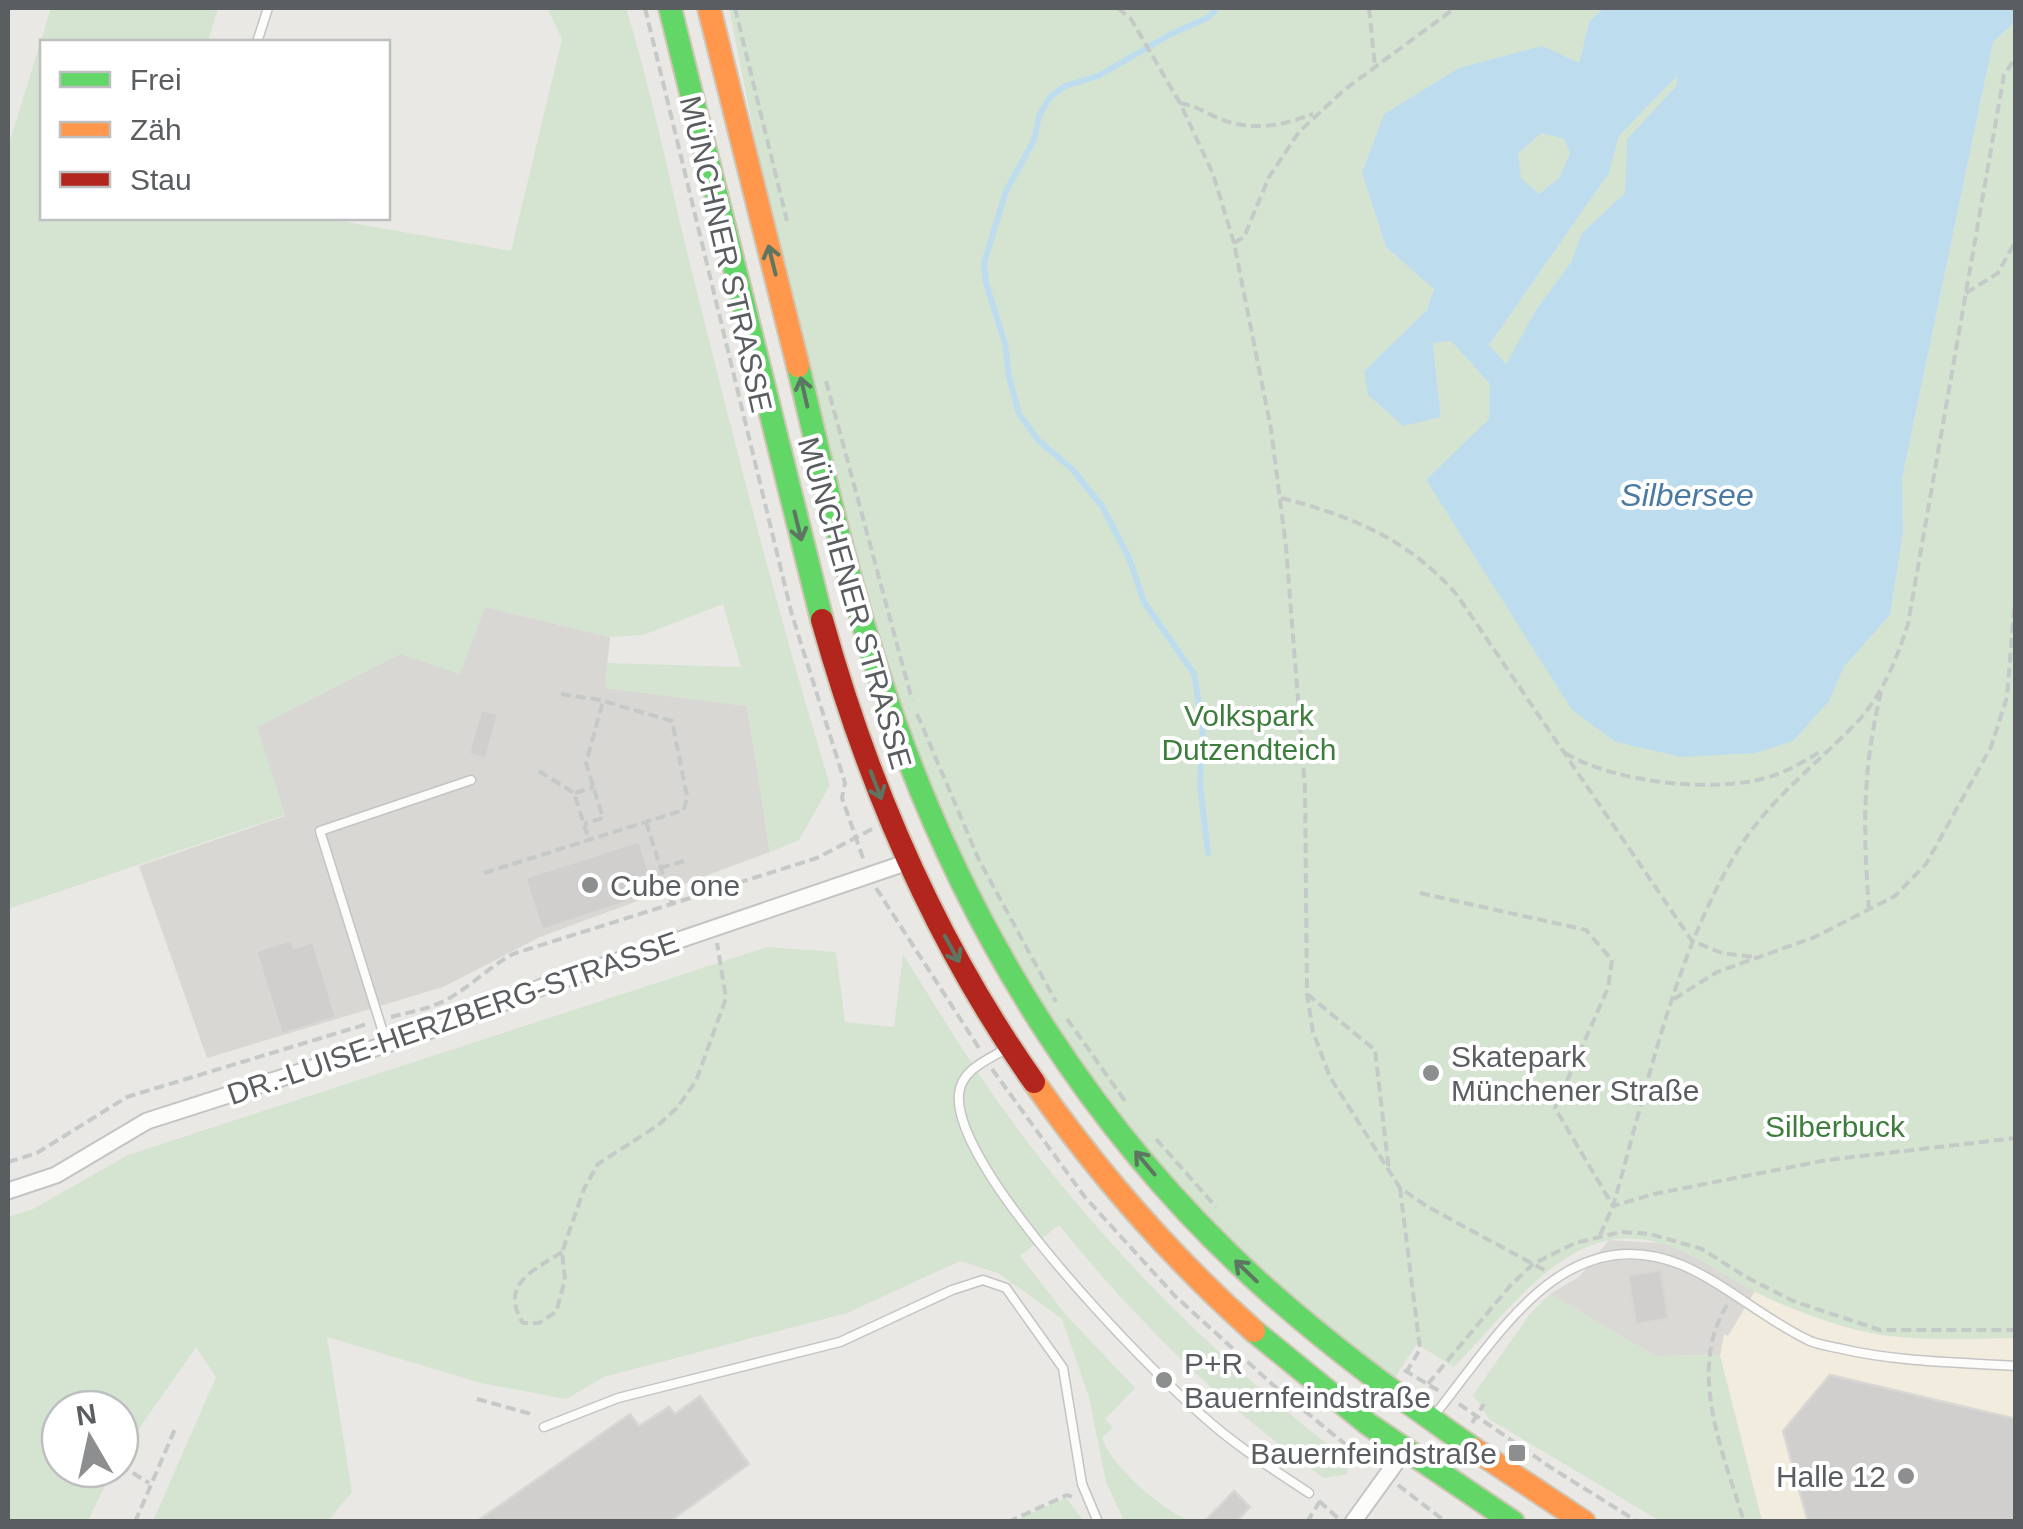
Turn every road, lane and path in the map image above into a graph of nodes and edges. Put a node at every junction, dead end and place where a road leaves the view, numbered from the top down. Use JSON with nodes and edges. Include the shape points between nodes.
{"nodes":[{"id":1,"x":268,"y":8,"type":"edge"},
{"id":2,"x":645,"y":8,"type":"edge"},
{"id":3,"x":670,"y":8,"type":"edge"},
{"id":4,"x":709,"y":8,"type":"edge"},
{"id":5,"x":735,"y":8,"type":"edge"},
{"id":6,"x":1118,"y":8,"type":"edge"},
{"id":7,"x":1136,"y":8,"type":"edge"},
{"id":8,"x":1369,"y":8,"type":"edge"},
{"id":9,"x":1455,"y":8,"type":"edge"},
{"id":10,"x":1131,"y":19,"type":"junction"},
{"id":11,"x":258,"y":40,"type":"edge"},
{"id":12,"x":2016,"y":57,"type":"edge"},
{"id":13,"x":1375,"y":69,"type":"junction"},
{"id":14,"x":1180,"y":102,"type":"junction"},
{"id":15,"x":1318,"y":112,"type":"junction"},
{"id":16,"x":788,"y":224,"type":"dead end"},
{"id":17,"x":2016,"y":240,"type":"edge"},
{"id":18,"x":1234,"y":244,"type":"junction"},
{"id":19,"x":1964,"y":295,"type":"junction"},
{"id":20,"x":826,"y":378,"type":"dead end"},
{"id":21,"x":1282,"y":498,"type":"junction"},
{"id":22,"x":2016,"y":587,"type":"edge"},
{"id":23,"x":1883,"y":686,"type":"junction"},
{"id":24,"x":561,"y":694,"type":"dead end"},
{"id":25,"x":603,"y":701,"type":"junction"},
{"id":26,"x":1831,"y":745,"type":"junction"},
{"id":27,"x":1562,"y":751,"type":"junction"},
{"id":28,"x":538,"y":770,"type":"dead end"},
{"id":29,"x":471,"y":780,"type":"dead end"},
{"id":30,"x":594,"y":787,"type":"junction"},
{"id":31,"x":574,"y":793,"type":"junction"},
{"id":32,"x":960,"y":794,"type":"dead end"},
{"id":33,"x":950,"y":798,"type":"junction"},
{"id":34,"x":646,"y":822,"type":"junction"},
{"id":35,"x":584,"y":824,"type":"junction"},
{"id":36,"x":853,"y":838,"type":"junction"},
{"id":37,"x":588,"y":840,"type":"junction"},
{"id":38,"x":947,"y":852,"type":"junction"},
{"id":39,"x":684,"y":860,"type":"dead end"},
{"id":40,"x":908,"y":862,"type":"junction"},
{"id":41,"x":660,"y":868,"type":"junction"},
{"id":42,"x":484,"y":873,"type":"dead end"},
{"id":43,"x":870,"y":876,"type":"junction"},
{"id":44,"x":1420,"y":893,"type":"dead end"},
{"id":45,"x":672,"y":904,"type":"junction"},
{"id":46,"x":885,"y":906,"type":"dead end"},
{"id":47,"x":1869,"y":910,"type":"junction"},
{"id":48,"x":713,"y":928,"type":"junction"},
{"id":49,"x":1692,"y":941,"type":"junction"},
{"id":50,"x":1754,"y":957,"type":"junction"},
{"id":51,"x":1307,"y":994,"type":"junction"},
{"id":52,"x":1674,"y":1000,"type":"junction"},
{"id":53,"x":380,"y":1021,"type":"junction"},
{"id":54,"x":387,"y":1045,"type":"junction"},
{"id":55,"x":1010,"y":1047,"type":"junction"},
{"id":56,"x":1127,"y":1103,"type":"dead end"},
{"id":57,"x":1150,"y":1133,"type":"dead end"},
{"id":58,"x":2016,"y":1138,"type":"edge"},
{"id":59,"x":8,"y":1162,"type":"edge"},
{"id":60,"x":1390,"y":1174,"type":"junction"},
{"id":61,"x":1400,"y":1188,"type":"junction"},
{"id":62,"x":8,"y":1191,"type":"edge"},
{"id":63,"x":1613,"y":1206,"type":"junction"},
{"id":64,"x":1221,"y":1212,"type":"dead end"},
{"id":65,"x":1600,"y":1235,"type":"junction"},
{"id":66,"x":562,"y":1252,"type":"junction"},
{"id":67,"x":1532,"y":1264,"type":"junction"},
{"id":68,"x":1557,"y":1276,"type":"junction"},
{"id":69,"x":1746,"y":1277,"type":"junction"},
{"id":70,"x":1734,"y":1294,"type":"junction"},
{"id":71,"x":1294,"y":1315,"type":"junction"},
{"id":72,"x":2016,"y":1330,"type":"edge"},
{"id":73,"x":1255,"y":1333,"type":"junction"},
{"id":74,"x":1392,"y":1362,"type":"dead end"},
{"id":75,"x":2016,"y":1366,"type":"edge"},
{"id":76,"x":1428,"y":1384,"type":"dead end"},
{"id":77,"x":477,"y":1399,"type":"dead end"},
{"id":78,"x":1484,"y":1404,"type":"dead end"},
{"id":79,"x":513,"y":1409,"type":"dead end"},
{"id":80,"x":1430,"y":1420,"type":"junction"},
{"id":81,"x":544,"y":1427,"type":"dead end"},
{"id":82,"x":175,"y":1429,"type":"dead end"},
{"id":83,"x":1405,"y":1450,"type":"junction"},
{"id":84,"x":140,"y":1478,"type":"edge"},
{"id":85,"x":150,"y":1484,"type":"junction"},
{"id":86,"x":1309,"y":1493,"type":"joint"},
{"id":87,"x":1087,"y":1501,"type":"junction"},
{"id":88,"x":1320,"y":1501,"type":"junction"},
{"id":89,"x":1421,"y":1503,"type":"dead end"},
{"id":90,"x":135,"y":1522,"type":"edge"},
{"id":91,"x":1008,"y":1522,"type":"edge"},
{"id":92,"x":1098,"y":1522,"type":"edge"},
{"id":93,"x":1307,"y":1522,"type":"edge"},
{"id":94,"x":1342,"y":1522,"type":"edge"},
{"id":95,"x":1353,"y":1522,"type":"edge"},
{"id":96,"x":1446,"y":1522,"type":"edge"},
{"id":97,"x":1514,"y":1522,"type":"edge"},
{"id":98,"x":1584,"y":1522,"type":"edge"},
{"id":99,"x":1638,"y":1522,"type":"edge"},
{"id":100,"x":1744,"y":1522,"type":"edge"}],
"edges":[{"from":1,"to":11,"type":"lane"},
{"from":2,"to":36,"type":"path","name":"MÜNCHNER STRASSE","via":[[792,615],[845,782],[842,798]]},
{"from":3,"to":40,"type":"main road","name":"MÜNCHENER STRASSE","one_way":true,"via":[[814,589],[859,738]]},
{"from":38,"to":4,"type":"main road","name":"MÜNCHENER STRASSE","one_way":true,"via":[[904,750],[859,610]]},
{"from":5,"to":16,"type":"path"},
{"from":6,"to":10,"type":"path"},
{"from":7,"to":10,"type":"path"},
{"from":8,"to":13,"type":"path"},
{"from":9,"to":13,"type":"path"},
{"from":10,"to":14,"type":"path"},
{"from":12,"to":19,"type":"path","via":[[2004,75]]},
{"from":13,"to":15,"type":"path"},
{"from":14,"to":15,"type":"path","via":[[1256,128]]},
{"from":14,"to":18,"type":"path","via":[[1208,161]]},
{"from":15,"to":18,"type":"path","via":[[1283,154],[1244,237]]},
{"from":17,"to":19,"type":"path","via":[[1998,272]]},
{"from":18,"to":21,"type":"path"},
{"from":19,"to":23,"type":"path","via":[[1908,624]]},
{"from":20,"to":33,"type":"path","via":[[914,705]]},
{"from":21,"to":27,"type":"path","via":[[1329,510],[1410,549],[1434,569]]},
{"from":21,"to":51,"type":"path","via":[[1305,788]]},
{"from":22,"to":47,"type":"path","via":[[2007,697],[1991,746],[1926,864],[1895,896]]},
{"from":23,"to":26,"type":"path"},
{"from":23,"to":47,"type":"path","via":[[1868,748],[1864,807]]},
{"from":24,"to":25,"type":"path"},
{"from":25,"to":30,"type":"path","via":[[586,763]]},
{"from":25,"to":34,"type":"path","via":[[672,721],[684,810]]},
{"from":26,"to":27,"type":"path","via":[[1774,776],[1688,784],[1616,775]]},
{"from":26,"to":49,"type":"path","via":[[1756,822]]},
{"from":27,"to":49,"type":"path"},
{"from":28,"to":31,"type":"path"},
{"from":29,"to":53,"type":"lane","via":[[320,831]]},
{"from":30,"to":31,"type":"path"},
{"from":30,"to":35,"type":"path","via":[[603,818]]},
{"from":31,"to":35,"type":"path"},
{"from":32,"to":33,"type":"path"},
{"from":33,"to":56,"type":"path","via":[[1058,1007]]},
{"from":34,"to":37,"type":"path"},
{"from":34,"to":41,"type":"path"},
{"from":35,"to":37,"type":"path"},
{"from":36,"to":43,"type":"path","name":"MÜNCHNER STRASSE"},
{"from":36,"to":45,"type":"path","via":[[817,858]]},
{"from":37,"to":42,"type":"path"},
{"from":38,"to":40,"type":"main road"},
{"from":71,"to":38,"type":"main road","name":"MÜNCHENER STRASSE","one_way":true,"via":[[1190,1214],[1102,1110],[1022,994]]},
{"from":39,"to":41,"type":"path"},
{"from":40,"to":43,"type":"street","name":"DR.-LUISE-HERZBERG-STRASSE"},
{"from":40,"to":55,"type":"main road","name":"MÜNCHENER STRASSE","one_way":true},
{"from":41,"to":45,"type":"path"},
{"from":43,"to":46,"type":"path","name":"MÜNCHNER STRASSE"},
{"from":43,"to":48,"type":"street","name":"DR.-LUISE-HERZBERG-STRASSE"},
{"from":44,"to":63,"type":"path","via":[[1586,930],[1612,960],[1608,988],[1555,1108]]},
{"from":45,"to":53,"type":"path","via":[[514,954],[441,1003]]},
{"from":47,"to":50,"type":"path"},
{"from":48,"to":54,"type":"street","name":"DR.-LUISE-HERZBERG-STRASSE"},
{"from":48,"to":66,"type":"path","via":[[726,998],[696,1081],[657,1126],[598,1164]]},
{"from":49,"to":50,"type":"path"},
{"from":49,"to":52,"type":"path"},
{"from":50,"to":52,"type":"path"},
{"from":51,"to":60,"type":"path","via":[[1330,1078]]},
{"from":51,"to":60,"type":"path","via":[[1376,1050]]},
{"from":52,"to":63,"type":"path"},
{"from":53,"to":54,"type":"lane"},
{"from":53,"to":59,"type":"path","via":[[128,1097],[37,1153]]},
{"from":54,"to":62,"type":"street","name":"DR.-LUISE-HERZBERG-STRASSE","via":[[147,1121],[56,1175]]},
{"from":55,"to":73,"type":"main road","name":"MÜNCHENER STRASSE","via":[[1124,1197]]},
{"from":55,"to":86,"type":"lane","via":[[966,1074],[958,1092],[976,1151],[1000,1189],[1066,1276],[1169,1386]]},
{"from":57,"to":64,"type":"path"},
{"from":58,"to":63,"type":"path","via":[[1827,1160]]},
{"from":60,"to":61,"type":"path"},
{"from":61,"to":67,"type":"path"},
{"from":61,"to":74,"type":"path","via":[[1420,1349],[1407,1372]]},
{"from":63,"to":65,"type":"path"},
{"from":65,"to":67,"type":"path"},
{"from":65,"to":69,"type":"path","via":[[1674,1239]]},
{"from":66,"to":66,"type":"path","via":[[565,1280],[556,1312],[540,1323],[523,1322],[514,1308],[515,1290]]},
{"from":67,"to":68,"type":"path"},
{"from":67,"to":76,"type":"path"},
{"from":68,"to":70,"type":"lane","via":[[1611,1256],[1649,1256]]},
{"from":68,"to":80,"type":"lane","via":[[1516,1312]]},
{"from":69,"to":70,"type":"path"},
{"from":69,"to":72,"type":"path","via":[[1793,1301],[1880,1330]]},
{"from":70,"to":75,"type":"lane","via":[[1808,1341],[1879,1357]]},
{"from":70,"to":100,"type":"path","via":[[1710,1341],[1707,1372]]},
{"from":71,"to":73,"type":"main road","via":[[1282,1329]]},
{"from":71,"to":80,"type":"main road","name":"MÜNCHENER STRASSE"},
{"from":73,"to":83,"type":"main road","name":"MÜNCHENER STRASSE"},
{"from":77,"to":79,"type":"path"},
{"from":78,"to":99,"type":"path","via":[[1477,1416]]},
{"from":80,"to":83,"type":"main road"},
{"from":80,"to":98,"type":"main road","name":"MÜNCHENER STRASSE"},
{"from":81,"to":87,"type":"lane","via":[[618,1398],[840,1342],[984,1280],[1006,1288],[1063,1368]]},
{"from":82,"to":85,"type":"path"},
{"from":83,"to":95,"type":"street"},
{"from":83,"to":97,"type":"main road","name":"MÜNCHENER STRASSE"},
{"from":84,"to":85,"type":"path"},
{"from":85,"to":90,"type":"path"},
{"from":86,"to":88,"type":"path"},
{"from":87,"to":91,"type":"path","via":[[1066,1495]]},
{"from":87,"to":92,"type":"lane"},
{"from":88,"to":93,"type":"path"},
{"from":88,"to":94,"type":"path"},
{"from":89,"to":96,"type":"path"}]}
